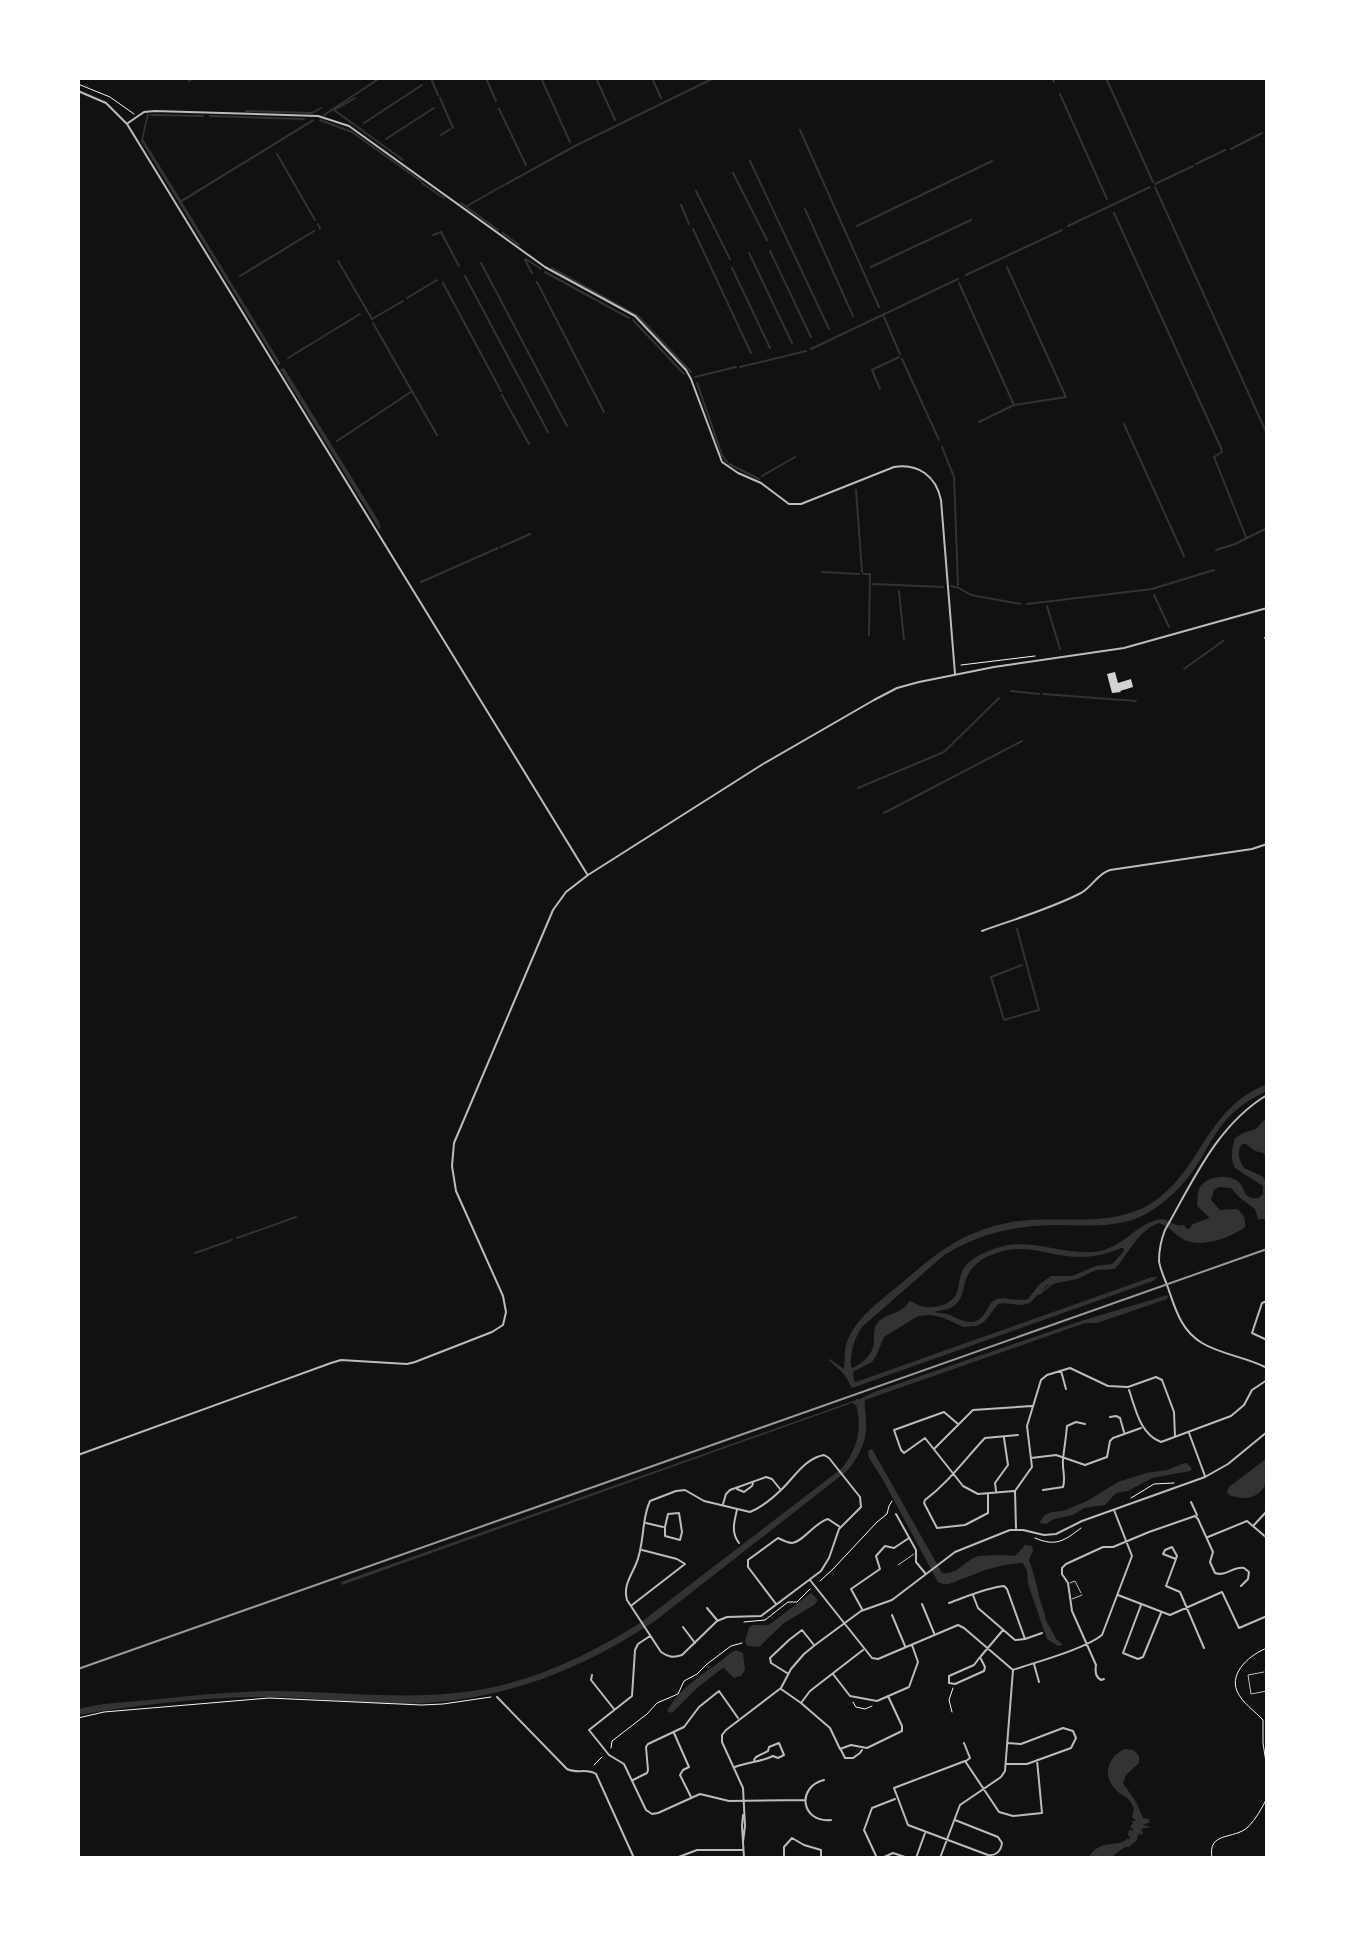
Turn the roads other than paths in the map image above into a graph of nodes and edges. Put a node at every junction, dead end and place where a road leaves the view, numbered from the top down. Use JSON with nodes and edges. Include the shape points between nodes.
{"nodes":[{"id":1,"x":78,"y":91,"type":"edge"},
{"id":2,"x":127,"y":124,"type":"junction"},
{"id":3,"x":1267,"y":608,"type":"edge"},
{"id":4,"x":955,"y":674,"type":"junction"},
{"id":5,"x":1267,"y":844,"type":"edge"},
{"id":6,"x":588,"y":875,"type":"junction"},
{"id":7,"x":982,"y":931,"type":"dead end"},
{"id":8,"x":1267,"y":1095,"type":"edge"},
{"id":9,"x":1267,"y":1301,"type":"edge"},
{"id":10,"x":1267,"y":1340,"type":"edge"},
{"id":11,"x":1267,"y":1368,"type":"edge"},
{"id":12,"x":1061,"y":1371,"type":"junction"},
{"id":13,"x":1267,"y":1380,"type":"edge"},
{"id":14,"x":1128,"y":1387,"type":"junction"},
{"id":15,"x":1066,"y":1389,"type":"dead end"},
{"id":16,"x":1033,"y":1406,"type":"junction"},
{"id":17,"x":1110,"y":1417,"type":"dead end"},
{"id":18,"x":958,"y":1424,"type":"junction"},
{"id":19,"x":1085,"y":1424,"type":"dead end"},
{"id":20,"x":1142,"y":1427,"type":"junction"},
{"id":21,"x":1189,"y":1432,"type":"junction"},
{"id":22,"x":1124,"y":1433,"type":"junction"},
{"id":23,"x":1266,"y":1434,"type":"edge"},
{"id":24,"x":1018,"y":1435,"type":"dead end"},
{"id":25,"x":1004,"y":1437,"type":"junction"},
{"id":26,"x":1175,"y":1437,"type":"junction"},
{"id":27,"x":934,"y":1449,"type":"junction"},
{"id":28,"x":78,"y":1455,"type":"edge"},
{"id":29,"x":1063,"y":1457,"type":"junction"},
{"id":30,"x":1031,"y":1458,"type":"junction"},
{"id":31,"x":953,"y":1475,"type":"junction"},
{"id":32,"x":1205,"y":1477,"type":"junction"},
{"id":33,"x":781,"y":1490,"type":"junction"},
{"id":34,"x":1043,"y":1490,"type":"dead end"},
{"id":35,"x":1015,"y":1491,"type":"junction"},
{"id":36,"x":988,"y":1493,"type":"junction"},
{"id":37,"x":996,"y":1493,"type":"junction"},
{"id":38,"x":1191,"y":1502,"type":"dead end"},
{"id":39,"x":722,"y":1506,"type":"junction"},
{"id":40,"x":737,"y":1510,"type":"junction"},
{"id":41,"x":1114,"y":1510,"type":"junction"},
{"id":42,"x":1267,"y":1511,"type":"edge"},
{"id":43,"x":896,"y":1514,"type":"dead end"},
{"id":44,"x":1196,"y":1516,"type":"junction"},
{"id":45,"x":644,"y":1522,"type":"junction"},
{"id":46,"x":1253,"y":1525,"type":"junction"},
{"id":47,"x":665,"y":1527,"type":"junction"},
{"id":48,"x":840,"y":1527,"type":"junction"},
{"id":49,"x":937,"y":1528,"type":"junction"},
{"id":50,"x":1016,"y":1529,"type":"junction"},
{"id":51,"x":936,"y":1536,"type":"dead end"},
{"id":52,"x":909,"y":1538,"type":"junction"},
{"id":53,"x":1207,"y":1538,"type":"junction"},
{"id":54,"x":1267,"y":1538,"type":"edge"},
{"id":55,"x":1127,"y":1541,"type":"junction"},
{"id":56,"x":739,"y":1543,"type":"dead end"},
{"id":57,"x":640,"y":1550,"type":"junction"},
{"id":58,"x":916,"y":1553,"type":"junction"},
{"id":59,"x":1176,"y":1559,"type":"dead end"},
{"id":60,"x":898,"y":1565,"type":"dead end"},
{"id":61,"x":926,"y":1574,"type":"junction"},
{"id":62,"x":810,"y":1579,"type":"junction"},
{"id":63,"x":1068,"y":1583,"type":"junction"},
{"id":64,"x":1241,"y":1586,"type":"dead end"},
{"id":65,"x":973,"y":1595,"type":"junction"},
{"id":66,"x":1117,"y":1595,"type":"junction"},
{"id":67,"x":1070,"y":1600,"type":"junction"},
{"id":68,"x":949,"y":1603,"type":"dead end"},
{"id":69,"x":922,"y":1604,"type":"dead end"},
{"id":70,"x":631,"y":1605,"type":"junction"},
{"id":71,"x":777,"y":1605,"type":"junction"},
{"id":72,"x":1141,"y":1605,"type":"junction"},
{"id":73,"x":707,"y":1608,"type":"dead end"},
{"id":74,"x":1187,"y":1608,"type":"junction"},
{"id":75,"x":863,"y":1610,"type":"junction"},
{"id":76,"x":1161,"y":1612,"type":"junction"},
{"id":77,"x":892,"y":1615,"type":"dead end"},
{"id":78,"x":1267,"y":1616,"type":"edge"},
{"id":79,"x":717,"y":1621,"type":"junction"},
{"id":80,"x":844,"y":1623,"type":"junction"},
{"id":81,"x":683,"y":1627,"type":"dead end"},
{"id":82,"x":1003,"y":1629,"type":"junction"},
{"id":83,"x":1042,"y":1633,"type":"dead end"},
{"id":84,"x":935,"y":1634,"type":"junction"},
{"id":85,"x":651,"y":1635,"type":"junction"},
{"id":86,"x":1025,"y":1639,"type":"junction"},
{"id":87,"x":696,"y":1644,"type":"junction"},
{"id":88,"x":1086,"y":1644,"type":"junction"},
{"id":89,"x":815,"y":1645,"type":"junction"},
{"id":90,"x":911,"y":1645,"type":"junction"},
{"id":91,"x":905,"y":1647,"type":"junction"},
{"id":92,"x":987,"y":1648,"type":"junction"},
{"id":93,"x":1204,"y":1648,"type":"dead end"},
{"id":94,"x":864,"y":1649,"type":"junction"},
{"id":95,"x":980,"y":1657,"type":"junction"},
{"id":96,"x":1034,"y":1663,"type":"junction"},
{"id":97,"x":1013,"y":1670,"type":"junction"},
{"id":98,"x":1264,"y":1672,"type":"dead end"},
{"id":99,"x":789,"y":1674,"type":"junction"},
{"id":100,"x":833,"y":1674,"type":"junction"},
{"id":101,"x":592,"y":1675,"type":"dead end"},
{"id":102,"x":1104,"y":1679,"type":"dead end"},
{"id":103,"x":1039,"y":1682,"type":"dead end"},
{"id":104,"x":781,"y":1688,"type":"junction"},
{"id":105,"x":1267,"y":1691,"type":"edge"},
{"id":106,"x":888,"y":1696,"type":"junction"},
{"id":107,"x":497,"y":1697,"type":"road end"},
{"id":108,"x":801,"y":1703,"type":"junction"},
{"id":109,"x":615,"y":1710,"type":"junction"},
{"id":110,"x":739,"y":1720,"type":"junction"},
{"id":111,"x":674,"y":1733,"type":"junction"},
{"id":112,"x":964,"y":1743,"type":"dead end"},
{"id":113,"x":1007,"y":1743,"type":"junction"},
{"id":114,"x":863,"y":1747,"type":"junction"},
{"id":115,"x":840,"y":1749,"type":"junction"},
{"id":116,"x":754,"y":1760,"type":"junction"},
{"id":117,"x":1037,"y":1760,"type":"junction"},
{"id":118,"x":965,"y":1761,"type":"junction"},
{"id":119,"x":1006,"y":1764,"type":"junction"},
{"id":120,"x":734,"y":1768,"type":"junction"},
{"id":121,"x":632,"y":1780,"type":"junction"},
{"id":122,"x":824,"y":1780,"type":"dead end"},
{"id":123,"x":983,"y":1789,"type":"junction"},
{"id":124,"x":691,"y":1798,"type":"junction"},
{"id":125,"x":898,"y":1798,"type":"junction"},
{"id":126,"x":805,"y":1800,"type":"junction"},
{"id":127,"x":743,"y":1801,"type":"junction"},
{"id":128,"x":954,"y":1819,"type":"junction"},
{"id":129,"x":831,"y":1820,"type":"dead end"},
{"id":130,"x":925,"y":1832,"type":"junction"},
{"id":131,"x":947,"y":1840,"type":"junction"},
{"id":132,"x":743,"y":1850,"type":"junction"},
{"id":133,"x":634,"y":1858,"type":"edge"},
{"id":134,"x":676,"y":1858,"type":"edge"},
{"id":135,"x":744,"y":1858,"type":"edge"},
{"id":136,"x":784,"y":1858,"type":"edge"},
{"id":137,"x":821,"y":1858,"type":"edge"},
{"id":138,"x":877,"y":1858,"type":"edge"},
{"id":139,"x":882,"y":1858,"type":"edge"},
{"id":140,"x":908,"y":1858,"type":"edge"},
{"id":141,"x":916,"y":1858,"type":"edge"},
{"id":142,"x":940,"y":1858,"type":"edge"}],
"edges":[{"from":1,"to":2,"type":"street","via":[[106,103]]},
{"from":2,"to":4,"type":"street","via":[[155,111],[318,116],[349,126],[545,267],[635,316],[686,370],[722,462],[789,504],[894,467],[923,471],[933,479],[941,500]]},
{"from":2,"to":6,"type":"street"},
{"from":3,"to":4,"type":"street","via":[[1124,648]]},
{"from":4,"to":6,"type":"street","via":[[906,685],[874,700]]},
{"from":5,"to":7,"type":"street","via":[[1110,870],[1077,895]]},
{"from":6,"to":28,"type":"street","via":[[566,892],[550,915],[452,1151],[456,1191],[503,1296],[503,1325],[407,1364],[331,1363]]},
{"from":8,"to":11,"type":"street","via":[[1218,1139],[1166,1227],[1159,1256],[1179,1319],[1192,1336]]},
{"from":9,"to":10,"type":"street","via":[[1252,1333]]},
{"from":12,"to":14,"type":"street","via":[[1070,1368],[1105,1385]]},
{"from":12,"to":15,"type":"street"},
{"from":12,"to":16,"type":"street","via":[[1042,1378]]},
{"from":13,"to":21,"type":"street","via":[[1231,1416]]},
{"from":14,"to":20,"type":"street"},
{"from":14,"to":26,"type":"street","via":[[1156,1377],[1162,1380],[1174,1412]]},
{"from":16,"to":18,"type":"street","via":[[975,1409]]},
{"from":16,"to":30,"type":"street","via":[[1027,1426]]},
{"from":17,"to":22,"type":"street","via":[[1120,1418]]},
{"from":18,"to":27,"type":"street"},
{"from":18,"to":27,"type":"street","via":[[944,1412],[894,1430],[904,1453],[925,1438]]},
{"from":19,"to":29,"type":"street","via":[[1067,1426]]},
{"from":20,"to":22,"type":"street"},
{"from":20,"to":26,"type":"street","via":[[1157,1441]]},
{"from":21,"to":26,"type":"street"},
{"from":21,"to":32,"type":"street"},
{"from":22,"to":29,"type":"street","via":[[1110,1441],[1104,1459],[1085,1465]]},
{"from":23,"to":32,"type":"street"},
{"from":24,"to":25,"type":"street"},
{"from":25,"to":31,"type":"street","via":[[985,1438]]},
{"from":25,"to":37,"type":"street","via":[[1008,1465],[995,1483]]},
{"from":27,"to":31,"type":"street"},
{"from":29,"to":30,"type":"street"},
{"from":29,"to":34,"type":"street","via":[[1065,1485]]},
{"from":30,"to":35,"type":"street","via":[[1032,1467]]},
{"from":31,"to":36,"type":"street","via":[[970,1490]]},
{"from":31,"to":49,"type":"street","via":[[924,1502]]},
{"from":32,"to":41,"type":"street"},
{"from":33,"to":39,"type":"street","via":[[769,1477],[754,1481],[744,1492],[736,1488],[726,1494]]},
{"from":33,"to":40,"type":"street","via":[[753,1511]]},
{"from":33,"to":48,"type":"street","via":[[817,1456],[827,1457],[860,1497],[859,1510]]},
{"from":35,"to":37,"type":"street"},
{"from":35,"to":50,"type":"street"},
{"from":36,"to":37,"type":"street"},
{"from":36,"to":49,"type":"street","via":[[986,1514],[965,1525]]},
{"from":38,"to":44,"type":"street"},
{"from":39,"to":40,"type":"street"},
{"from":39,"to":45,"type":"street","via":[[682,1490],[648,1502]]},
{"from":40,"to":56,"type":"street","via":[[733,1523]]},
{"from":41,"to":50,"type":"street","via":[[1053,1535]]},
{"from":41,"to":55,"type":"street"},
{"from":42,"to":46,"type":"street"},
{"from":43,"to":52,"type":"street"},
{"from":44,"to":53,"type":"street"},
{"from":44,"to":55,"type":"street"},
{"from":45,"to":47,"type":"street"},
{"from":45,"to":57,"type":"street"},
{"from":46,"to":53,"type":"street","via":[[1244,1521]]},
{"from":46,"to":54,"type":"street"},
{"from":47,"to":47,"type":"street","via":[[668,1514],[679,1513],[680,1540],[665,1536]]},
{"from":48,"to":62,"type":"street","via":[[829,1558]]},
{"from":48,"to":71,"type":"street","via":[[823,1520],[796,1542],[778,1538],[748,1560]]},
{"from":49,"to":51,"type":"street"},
{"from":50,"to":61,"type":"street","via":[[955,1552]]},
{"from":52,"to":58,"type":"street"},
{"from":52,"to":75,"type":"street","via":[[894,1548],[885,1546],[876,1556],[880,1569],[851,1589]]},
{"from":53,"to":64,"type":"street","via":[[1215,1573],[1247,1570],[1248,1579]]},
{"from":55,"to":63,"type":"street","via":[[1066,1564],[1062,1574]]},
{"from":55,"to":66,"type":"street","via":[[1132,1556]]},
{"from":57,"to":70,"type":"street","via":[[625,1590]]},
{"from":57,"to":70,"type":"street","via":[[685,1564]]},
{"from":58,"to":60,"type":"street"},
{"from":58,"to":61,"type":"street"},
{"from":59,"to":74,"type":"street","via":[[1166,1586],[1180,1592]]},
{"from":61,"to":75,"type":"street","via":[[892,1600]]},
{"from":62,"to":71,"type":"street"},
{"from":62,"to":80,"type":"street"},
{"from":63,"to":67,"type":"street"},
{"from":63,"to":67,"type":"street","via":[[1075,1581],[1082,1595]]},
{"from":65,"to":68,"type":"street"},
{"from":65,"to":82,"type":"street","via":[[978,1608]]},
{"from":65,"to":86,"type":"street","via":[[1004,1586]]},
{"from":66,"to":72,"type":"street"},
{"from":66,"to":88,"type":"street","via":[[1102,1635]]},
{"from":67,"to":88,"type":"street"},
{"from":69,"to":84,"type":"street"},
{"from":70,"to":85,"type":"street"},
{"from":71,"to":79,"type":"street","via":[[761,1616]]},
{"from":72,"to":76,"type":"street"},
{"from":72,"to":76,"type":"street","via":[[1123,1653],[1138,1659],[1145,1654]]},
{"from":73,"to":79,"type":"street"},
{"from":74,"to":76,"type":"street","via":[[1170,1615]]},
{"from":74,"to":78,"type":"street","via":[[1222,1592],[1239,1628]]},
{"from":74,"to":93,"type":"street"},
{"from":75,"to":80,"type":"street"},
{"from":77,"to":91,"type":"street"},
{"from":79,"to":87,"type":"street"},
{"from":80,"to":89,"type":"street"},
{"from":80,"to":94,"type":"street"},
{"from":81,"to":87,"type":"street"},
{"from":82,"to":86,"type":"street","via":[[1016,1640]]},
{"from":82,"to":92,"type":"street"},
{"from":83,"to":86,"type":"street"},
{"from":84,"to":90,"type":"street"},
{"from":84,"to":92,"type":"street","via":[[961,1626]]},
{"from":85,"to":87,"type":"street","via":[[667,1656],[682,1655]]},
{"from":85,"to":109,"type":"street","via":[[635,1650],[632,1696]]},
{"from":88,"to":96,"type":"street"},
{"from":88,"to":102,"type":"street","via":[[1098,1679]]},
{"from":89,"to":99,"type":"street"},
{"from":89,"to":99,"type":"street","via":[[802,1630],[770,1658]]},
{"from":90,"to":91,"type":"street"},
{"from":90,"to":106,"type":"street","via":[[918,1662],[909,1687]]},
{"from":91,"to":94,"type":"street","via":[[878,1659]]},
{"from":92,"to":95,"type":"street"},
{"from":92,"to":97,"type":"street"},
{"from":94,"to":100,"type":"street"},
{"from":95,"to":95,"type":"street","via":[[984,1671],[953,1684],[948,1681]]},
{"from":96,"to":97,"type":"street"},
{"from":96,"to":103,"type":"street"},
{"from":97,"to":113,"type":"street"},
{"from":98,"to":105,"type":"street","via":[[1248,1675],[1251,1694]]},
{"from":99,"to":104,"type":"street"},
{"from":100,"to":106,"type":"street","via":[[850,1696],[877,1701]]},
{"from":100,"to":108,"type":"street"},
{"from":101,"to":109,"type":"street"},
{"from":104,"to":108,"type":"street"},
{"from":104,"to":110,"type":"street"},
{"from":106,"to":114,"type":"street","via":[[902,1731]]},
{"from":107,"to":133,"type":"street","via":[[567,1769],[597,1775]]},
{"from":108,"to":115,"type":"street","via":[[830,1728]]},
{"from":109,"to":121,"type":"street","via":[[589,1730],[624,1764]]},
{"from":110,"to":111,"type":"street","via":[[719,1691]]},
{"from":110,"to":120,"type":"street","via":[[722,1735]]},
{"from":111,"to":121,"type":"street","via":[[648,1744],[647,1773]]},
{"from":111,"to":124,"type":"street","via":[[689,1767],[680,1775]]},
{"from":112,"to":118,"type":"street","via":[[970,1758]]},
{"from":113,"to":117,"type":"street","via":[[1021,1744],[1063,1728],[1074,1732],[1071,1748]]},
{"from":113,"to":119,"type":"street"},
{"from":114,"to":115,"type":"street"},
{"from":114,"to":115,"type":"street","via":[[848,1758]]},
{"from":116,"to":116,"type":"street","via":[[761,1761],[784,1755],[779,1743]]},
{"from":116,"to":120,"type":"street"},
{"from":117,"to":119,"type":"street"},
{"from":117,"to":123,"type":"street","via":[[1042,1813],[999,1812]]},
{"from":118,"to":123,"type":"street"},
{"from":118,"to":125,"type":"street","via":[[894,1788]]},
{"from":119,"to":123,"type":"street","via":[[1001,1777]]},
{"from":120,"to":127,"type":"street"},
{"from":121,"to":124,"type":"street","via":[[650,1813]]},
{"from":122,"to":126,"type":"street","via":[[812,1786]]},
{"from":123,"to":128,"type":"street","via":[[960,1805]]},
{"from":124,"to":127,"type":"street","via":[[702,1794]]},
{"from":125,"to":130,"type":"street","via":[[908,1825]]},
{"from":125,"to":138,"type":"street","via":[[872,1808],[864,1830]]},
{"from":126,"to":127,"type":"street"},
{"from":126,"to":129,"type":"street","via":[[813,1816]]},
{"from":127,"to":132,"type":"street"},
{"from":128,"to":131,"type":"street"},
{"from":128,"to":131,"type":"street","via":[[998,1837],[1001,1848],[990,1855]]},
{"from":130,"to":131,"type":"street"},
{"from":130,"to":141,"type":"street"},
{"from":131,"to":142,"type":"street"},
{"from":132,"to":134,"type":"street","via":[[694,1850]]},
{"from":132,"to":135,"type":"street"},
{"from":136,"to":137,"type":"street","via":[[784,1847],[792,1838],[821,1850]]},
{"from":139,"to":140,"type":"street","via":[[893,1853]]}]}
